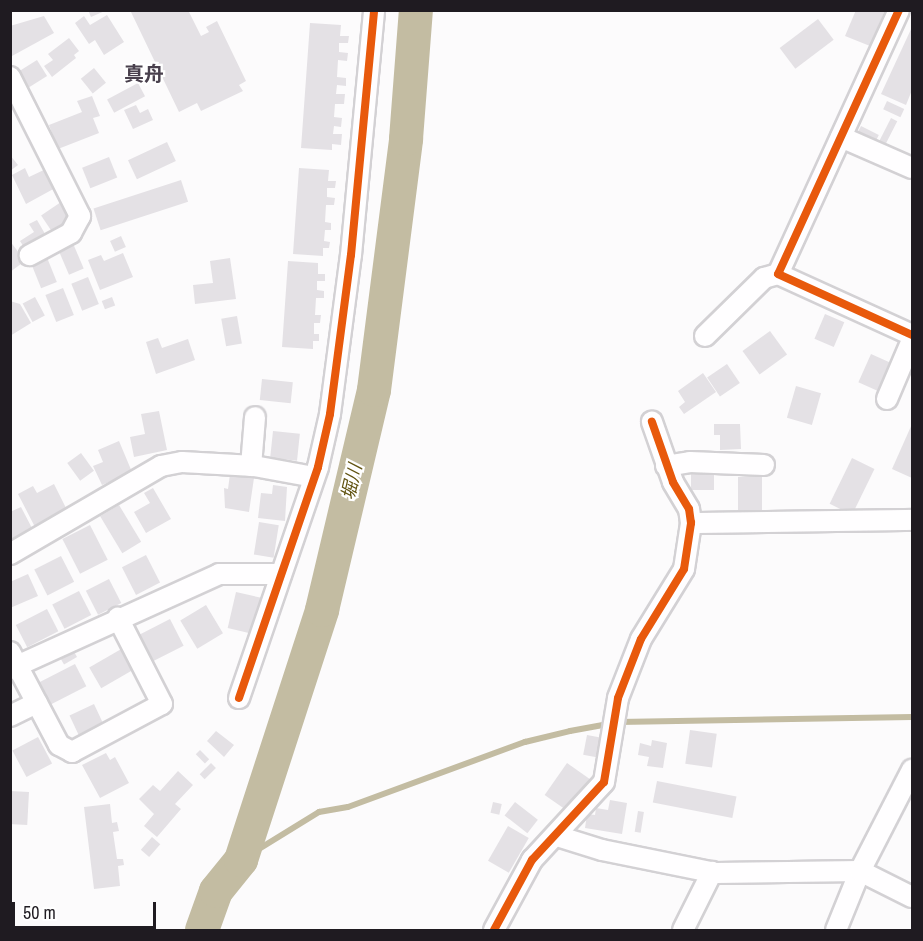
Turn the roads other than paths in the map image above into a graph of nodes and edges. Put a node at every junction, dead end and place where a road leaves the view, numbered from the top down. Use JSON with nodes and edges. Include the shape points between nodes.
{"nodes":[{"id":1,"x":374,"y":10,"type":"edge"},
{"id":2,"x":899,"y":10,"type":"edge"},
{"id":3,"x":10,"y":77,"type":"edge"},
{"id":4,"x":841,"y":137,"type":"junction"},
{"id":5,"x":912,"y":168,"type":"edge"},
{"id":6,"x":30,"y":255,"type":"dead end"},
{"id":7,"x":778,"y":274,"type":"junction"},
{"id":8,"x":912,"y":335,"type":"edge"},
{"id":9,"x":705,"y":336,"type":"dead end"},
{"id":10,"x":912,"y":340,"type":"edge"},
{"id":11,"x":887,"y":399,"type":"dead end"},
{"id":12,"x":255,"y":417,"type":"dead end"},
{"id":13,"x":652,"y":422,"type":"dead end"},
{"id":14,"x":764,"y":465,"type":"dead end"},
{"id":15,"x":251,"y":466,"type":"junction"},
{"id":16,"x":666,"y":466,"type":"junction"},
{"id":17,"x":314,"y":477,"type":"junction"},
{"id":18,"x":912,"y":520,"type":"edge"},
{"id":19,"x":691,"y":522,"type":"junction"},
{"id":20,"x":10,"y":554,"type":"edge"},
{"id":21,"x":281,"y":574,"type":"junction"},
{"id":22,"x":118,"y":618,"type":"junction"},
{"id":23,"x":13,"y":662,"type":"edge"},
{"id":24,"x":239,"y":698,"type":"dead end"},
{"id":25,"x":37,"y":704,"type":"junction"},
{"id":26,"x":10,"y":716,"type":"edge"},
{"id":27,"x":912,"y":770,"type":"edge"},
{"id":28,"x":557,"y":836,"type":"junction"},
{"id":29,"x":860,"y":871,"type":"junction"},
{"id":30,"x":712,"y":872,"type":"junction"},
{"id":31,"x":912,"y":897,"type":"edge"},
{"id":32,"x":494,"y":930,"type":"edge"},
{"id":33,"x":682,"y":930,"type":"edge"},
{"id":34,"x":836,"y":930,"type":"edge"}],
"edges":[{"from":1,"to":17,"type":"street","via":[[351,255],[330,414]]},
{"from":2,"to":4,"type":"street"},
{"from":3,"to":6,"type":"street","via":[[80,216],[71,233]]},
{"from":4,"to":5,"type":"street"},
{"from":4,"to":7,"type":"street"},
{"from":7,"to":8,"type":"street"},
{"from":7,"to":9,"type":"street","via":[[764,278]]},
{"from":10,"to":11,"type":"street"},
{"from":12,"to":15,"type":"street"},
{"from":13,"to":16,"type":"street"},
{"from":14,"to":16,"type":"street","via":[[690,462]]},
{"from":15,"to":17,"type":"street"},
{"from":15,"to":20,"type":"street","via":[[182,462],[161,466]]},
{"from":16,"to":19,"type":"street","via":[[689,509]]},
{"from":17,"to":21,"type":"street"},
{"from":18,"to":19,"type":"street"},
{"from":19,"to":28,"type":"street","via":[[684,569],[641,639],[616,718],[604,782]]},
{"from":21,"to":22,"type":"street","via":[[219,574]]},
{"from":21,"to":24,"type":"street"},
{"from":22,"to":23,"type":"street"},
{"from":22,"to":25,"type":"street","via":[[162,705],[72,752],[58,745]]},
{"from":23,"to":25,"type":"street"},
{"from":25,"to":26,"type":"street"},
{"from":27,"to":29,"type":"street"},
{"from":28,"to":30,"type":"street","via":[[602,850]]},
{"from":28,"to":32,"type":"street","via":[[532,860]]},
{"from":29,"to":30,"type":"street"},
{"from":29,"to":31,"type":"street"},
{"from":29,"to":34,"type":"street"},
{"from":30,"to":33,"type":"street"}]}
